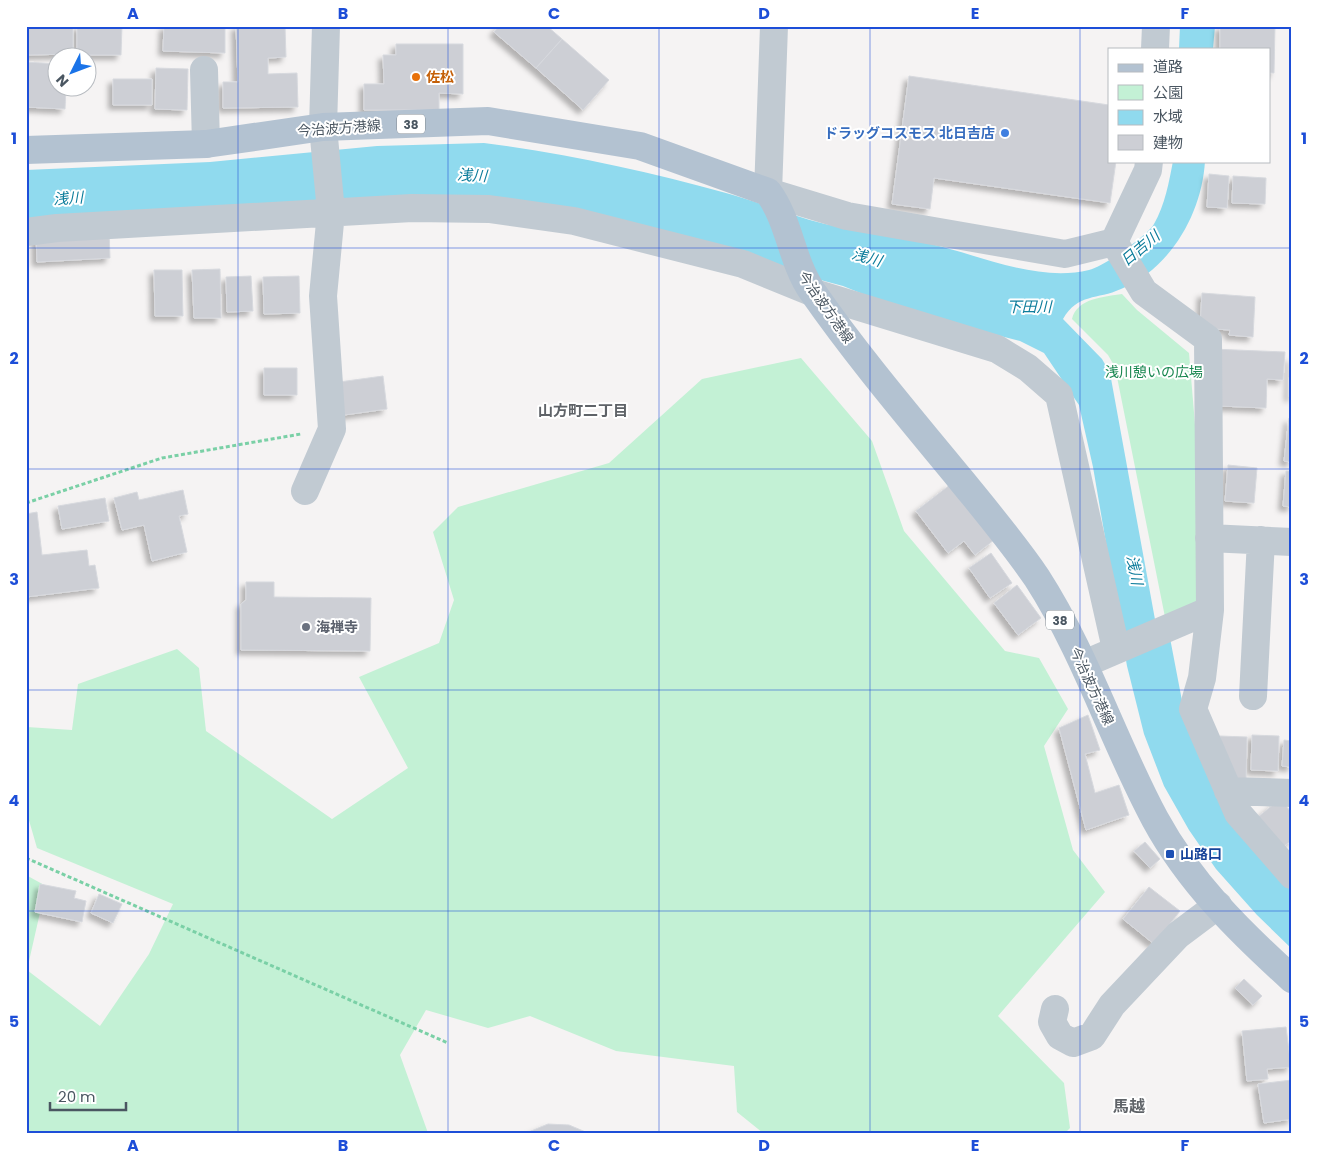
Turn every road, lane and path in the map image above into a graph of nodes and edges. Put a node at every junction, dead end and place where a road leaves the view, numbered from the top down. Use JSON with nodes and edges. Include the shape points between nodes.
{"nodes":[{"id":1,"x":326,"y":26,"type":"edge"},
{"id":2,"x":774,"y":26,"type":"edge"},
{"id":3,"x":1156,"y":26,"type":"edge"},
{"id":4,"x":1155,"y":48,"type":"edge"},
{"id":5,"x":204,"y":70,"type":"dead end"},
{"id":6,"x":324,"y":137,"type":"junction"},
{"id":7,"x":206,"y":144,"type":"junction"},
{"id":8,"x":26,"y":150,"type":"edge"},
{"id":9,"x":1149,"y":162,"type":"edge"},
{"id":10,"x":774,"y":199,"type":"junction"},
{"id":11,"x":330,"y":207,"type":"junction"},
{"id":12,"x":26,"y":232,"type":"edge"},
{"id":13,"x":1115,"y":243,"type":"junction"},
{"id":14,"x":807,"y":284,"type":"junction"},
{"id":15,"x":332,"y":429,"type":"junction"},
{"id":16,"x":306,"y":491,"type":"dead end"},
{"id":17,"x":26,"y":502,"type":"edge"},
{"id":18,"x":1210,"y":538,"type":"junction"},
{"id":19,"x":1261,"y":540,"type":"junction"},
{"id":20,"x":1292,"y":542,"type":"edge"},
{"id":21,"x":1210,"y":610,"type":"junction"},
{"id":22,"x":1116,"y":649,"type":"junction"},
{"id":23,"x":1084,"y":664,"type":"junction"},
{"id":24,"x":1253,"y":696,"type":"dead end"},
{"id":25,"x":1228,"y":791,"type":"junction"},
{"id":26,"x":1292,"y":793,"type":"edge"},
{"id":27,"x":26,"y":858,"type":"edge"},
{"id":28,"x":1292,"y":875,"type":"edge"},
{"id":29,"x":1218,"y":905,"type":"junction"},
{"id":30,"x":1292,"y":979,"type":"edge"},
{"id":31,"x":1055,"y":1009,"type":"dead end"},
{"id":32,"x":448,"y":1043,"type":"dead end"}],
"edges":[{"from":1,"to":6,"type":"street"},
{"from":2,"to":10,"type":"street"},
{"from":3,"to":4,"type":"street"},
{"from":5,"to":7,"type":"street"},
{"from":6,"to":7,"type":"main road","name":"今治波方港線","number":"38"},
{"from":6,"to":10,"type":"main road","name":"今治波方港線","number":"38","via":[[488,121],[640,146]]},
{"from":6,"to":11,"type":"street"},
{"from":7,"to":8,"type":"main road","name":"今治波方港線","number":"38"},
{"from":9,"to":13,"type":"street"},
{"from":10,"to":13,"type":"street","via":[[847,216],[1065,254]]},
{"from":10,"to":14,"type":"main road","name":"今治波方港線","number":"38"},
{"from":11,"to":12,"type":"street"},
{"from":11,"to":14,"type":"street","via":[[489,209],[574,221],[743,264]]},
{"from":11,"to":15,"type":"street","via":[[323,296]]},
{"from":13,"to":18,"type":"street","via":[[1144,292],[1208,339]]},
{"from":14,"to":22,"type":"street","via":[[997,349],[1028,368],[1059,395]]},
{"from":14,"to":23,"type":"main road","name":"今治波方港線","number":"38","via":[[1038,579]]},
{"from":15,"to":16,"type":"street"},
{"from":15,"to":17,"type":"path","via":[[162,458]]},
{"from":18,"to":19,"type":"street"},
{"from":18,"to":21,"type":"street"},
{"from":19,"to":20,"type":"street"},
{"from":19,"to":24,"type":"street"},
{"from":21,"to":22,"type":"street"},
{"from":21,"to":25,"type":"street","via":[[1202,678],[1193,709]]},
{"from":22,"to":23,"type":"street"},
{"from":23,"to":29,"type":"main road","name":"今治波方港線","number":"38","via":[[1156,821],[1196,882]]},
{"from":25,"to":26,"type":"street"},
{"from":25,"to":28,"type":"street","via":[[1238,813]]},
{"from":27,"to":32,"type":"path"},
{"from":29,"to":30,"type":"main road","name":"今治波方港線","number":"38","via":[[1254,945]]},
{"from":29,"to":31,"type":"street","via":[[1178,935],[1112,1006],[1092,1036],[1073,1043],[1060,1036],[1052,1022]]}]}
